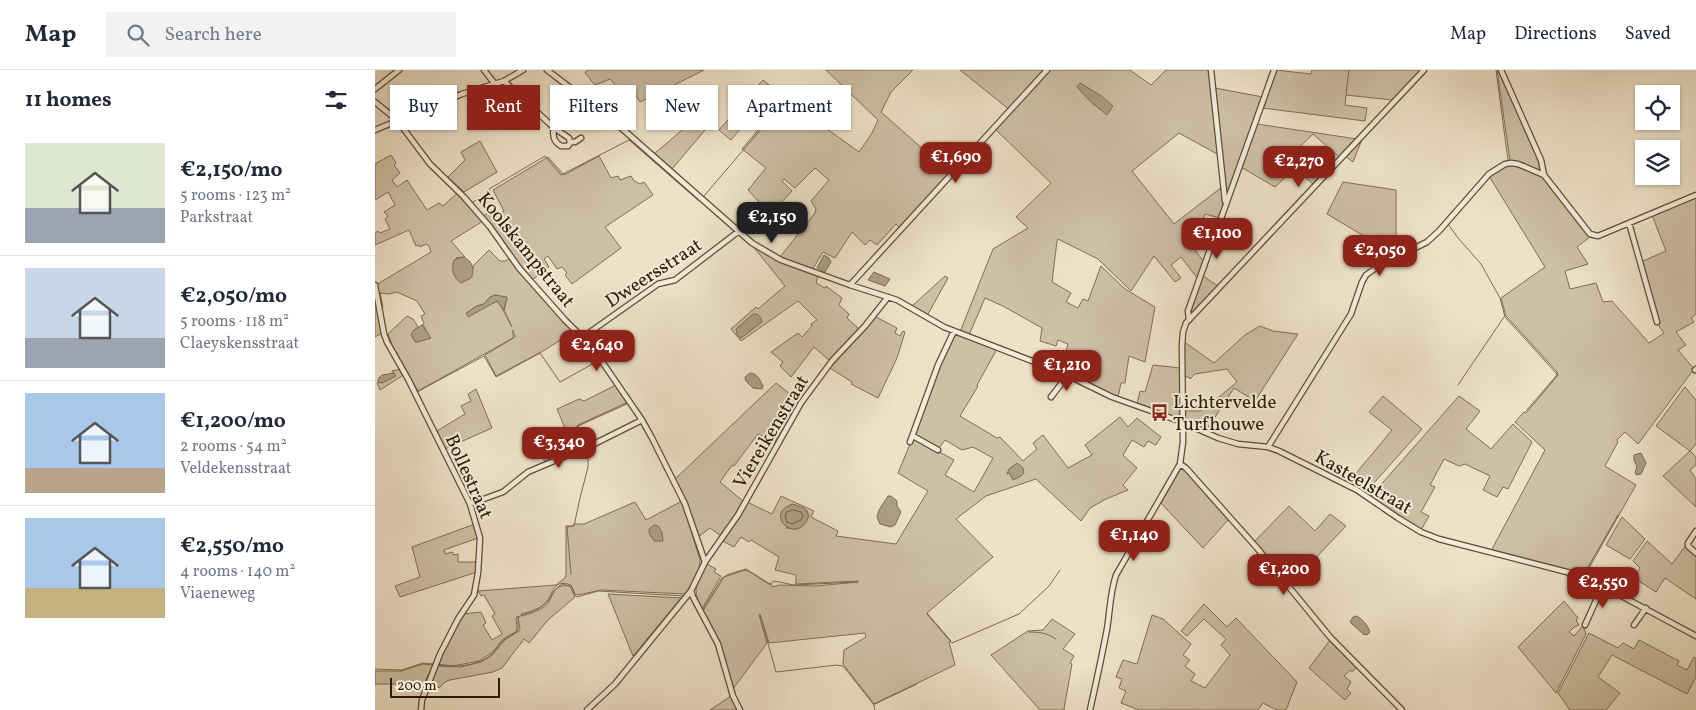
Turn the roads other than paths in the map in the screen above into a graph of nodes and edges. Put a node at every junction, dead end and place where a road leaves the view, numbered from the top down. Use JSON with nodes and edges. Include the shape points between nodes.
{"nodes":[{"id":1,"x":399,"y":70,"type":"edge"},
{"id":2,"x":484,"y":70,"type":"edge"},
{"id":3,"x":523,"y":70,"type":"edge"},
{"id":4,"x":547,"y":70,"type":"edge"},
{"id":5,"x":1047,"y":70,"type":"edge"},
{"id":6,"x":1211,"y":70,"type":"edge"},
{"id":7,"x":1274,"y":70,"type":"edge"},
{"id":8,"x":1424,"y":70,"type":"edge"},
{"id":9,"x":1501,"y":70,"type":"edge"},
{"id":10,"x":504,"y":80,"type":"junction"},
{"id":11,"x":495,"y":84,"type":"junction"},
{"id":12,"x":375,"y":89,"type":"edge"},
{"id":13,"x":457,"y":96,"type":"edge"},
{"id":14,"x":375,"y":102,"type":"edge"},
{"id":15,"x":390,"y":114,"type":"edge"},
{"id":16,"x":390,"y":123,"type":"edge"},
{"id":17,"x":550,"y":124,"type":"edge"},
{"id":18,"x":375,"y":130,"type":"edge"},
{"id":19,"x":404,"y":130,"type":"edge"},
{"id":20,"x":554,"y":130,"type":"edge"},
{"id":21,"x":557,"y":130,"type":"edge"},
{"id":22,"x":581,"y":138,"type":"dead end"},
{"id":23,"x":570,"y":142,"type":"junction"},
{"id":24,"x":1544,"y":175,"type":"junction"},
{"id":25,"x":1696,"y":195,"type":"edge"},
{"id":26,"x":1227,"y":202,"type":"junction"},
{"id":27,"x":1629,"y":223,"type":"junction"},
{"id":28,"x":739,"y":231,"type":"junction"},
{"id":29,"x":375,"y":284,"type":"edge"},
{"id":30,"x":850,"y":285,"type":"junction"},
{"id":31,"x":888,"y":297,"type":"junction"},
{"id":32,"x":1189,"y":320,"type":"junction"},
{"id":33,"x":1657,"y":322,"type":"dead end"},
{"id":34,"x":954,"y":331,"type":"junction"},
{"id":35,"x":583,"y":337,"type":"junction"},
{"id":36,"x":1068,"y":375,"type":"junction"},
{"id":37,"x":1051,"y":397,"type":"dead end"},
{"id":38,"x":643,"y":420,"type":"junction"},
{"id":39,"x":1183,"y":422,"type":"junction"},
{"id":40,"x":913,"y":436,"type":"junction"},
{"id":41,"x":910,"y":442,"type":"dead end"},
{"id":42,"x":1268,"y":447,"type":"junction"},
{"id":43,"x":938,"y":450,"type":"dead end"},
{"id":44,"x":1180,"y":464,"type":"junction"},
{"id":45,"x":470,"y":504,"type":"junction"},
{"id":46,"x":1696,"y":531,"type":"edge"},
{"id":47,"x":1696,"y":554,"type":"edge"},
{"id":48,"x":705,"y":562,"type":"junction"},
{"id":49,"x":1603,"y":585,"type":"junction"},
{"id":50,"x":691,"y":591,"type":"junction"},
{"id":51,"x":1646,"y":608,"type":"junction"},
{"id":52,"x":1585,"y":625,"type":"dead end"},
{"id":53,"x":1634,"y":625,"type":"dead end"},
{"id":54,"x":1696,"y":636,"type":"edge"},
{"id":55,"x":421,"y":710,"type":"edge"},
{"id":56,"x":587,"y":710,"type":"edge"},
{"id":57,"x":740,"y":710,"type":"edge"},
{"id":58,"x":1089,"y":710,"type":"edge"},
{"id":59,"x":1402,"y":710,"type":"edge"}],
"edges":[{"from":1,"to":12,"type":"street"},
{"from":2,"to":11,"type":"street"},
{"from":3,"to":10,"type":"street"},
{"from":4,"to":28,"type":"street","name":"Kasteelstraat","via":[[610,118]]},
{"from":5,"to":30,"type":"street"},
{"from":6,"to":26,"type":"street"},
{"from":7,"to":26,"type":"street"},
{"from":8,"to":32,"type":"street"},
{"from":9,"to":24,"type":"street","via":[[1541,160]]},
{"from":10,"to":11,"type":"street"},
{"from":10,"to":17,"type":"street"},
{"from":11,"to":13,"type":"street"},
{"from":14,"to":15,"type":"street","name":"Koolskampstraat"},
{"from":16,"to":18,"type":"street"},
{"from":19,"to":35,"type":"street","name":"Koolskampstraat","via":[[430,164],[490,227],[519,268]]},
{"from":20,"to":23,"type":"street","via":[[558,144],[565,147]]},
{"from":21,"to":23,"type":"street"},
{"from":22,"to":23,"type":"street"},
{"from":24,"to":27,"type":"street","via":[[1593,236]]},
{"from":24,"to":42,"type":"street","via":[[1518,164],[1505,164],[1489,174],[1427,242],[1390,258],[1366,275],[1351,314]]},
{"from":25,"to":27,"type":"street"},
{"from":26,"to":32,"type":"street","via":[[1188,310]]},
{"from":27,"to":33,"type":"street"},
{"from":28,"to":30,"type":"street","name":"Kasteelstraat","via":[[781,260]]},
{"from":28,"to":35,"type":"street","name":"Dweersstraat","via":[[675,280],[658,284]]},
{"from":29,"to":45,"type":"street","name":"Bollestraat","via":[[387,342]]},
{"from":30,"to":31,"type":"street","name":"Kasteelstraat"},
{"from":31,"to":34,"type":"street","name":"Kasteelstraat"},
{"from":31,"to":48,"type":"street","name":"Viereikenstraat","via":[[801,403],[738,515]]},
{"from":32,"to":39,"type":"street","via":[[1181,346]]},
{"from":34,"to":36,"type":"street","name":"Kasteelstraat"},
{"from":34,"to":40,"type":"street"},
{"from":35,"to":38,"type":"street","name":"Koolskampstraat"},
{"from":36,"to":37,"type":"street"},
{"from":36,"to":39,"type":"street","name":"Kasteelstraat","via":[[1112,397]]},
{"from":38,"to":45,"type":"street","via":[[528,472],[503,492]]},
{"from":38,"to":48,"type":"street","name":"Koolskampstraat","via":[[685,504]]},
{"from":39,"to":42,"type":"street","name":"Kasteelstraat","via":[[1238,444]]},
{"from":39,"to":44,"type":"street"},
{"from":40,"to":41,"type":"street"},
{"from":40,"to":43,"type":"street"},
{"from":42,"to":49,"type":"street","name":"Kasteelstraat","via":[[1357,490],[1421,532],[1587,577]]},
{"from":44,"to":58,"type":"street","via":[[1111,588],[1102,655]]},
{"from":44,"to":59,"type":"street","via":[[1257,548],[1330,637]]},
{"from":45,"to":55,"type":"street","name":"Bollestraat","via":[[480,538],[477,587],[439,654]]},
{"from":46,"to":47,"type":"street","via":[[1688,543]]},
{"from":48,"to":50,"type":"street","name":"Viereikenstraat"},
{"from":49,"to":51,"type":"street","name":"Kasteelstraat"},
{"from":49,"to":52,"type":"street"},
{"from":50,"to":56,"type":"street","name":"Viereikenstraat","via":[[615,684]]},
{"from":50,"to":57,"type":"street","via":[[717,644],[731,692]]},
{"from":51,"to":53,"type":"street"},
{"from":51,"to":54,"type":"street","name":"Kasteelstraat"}]}
